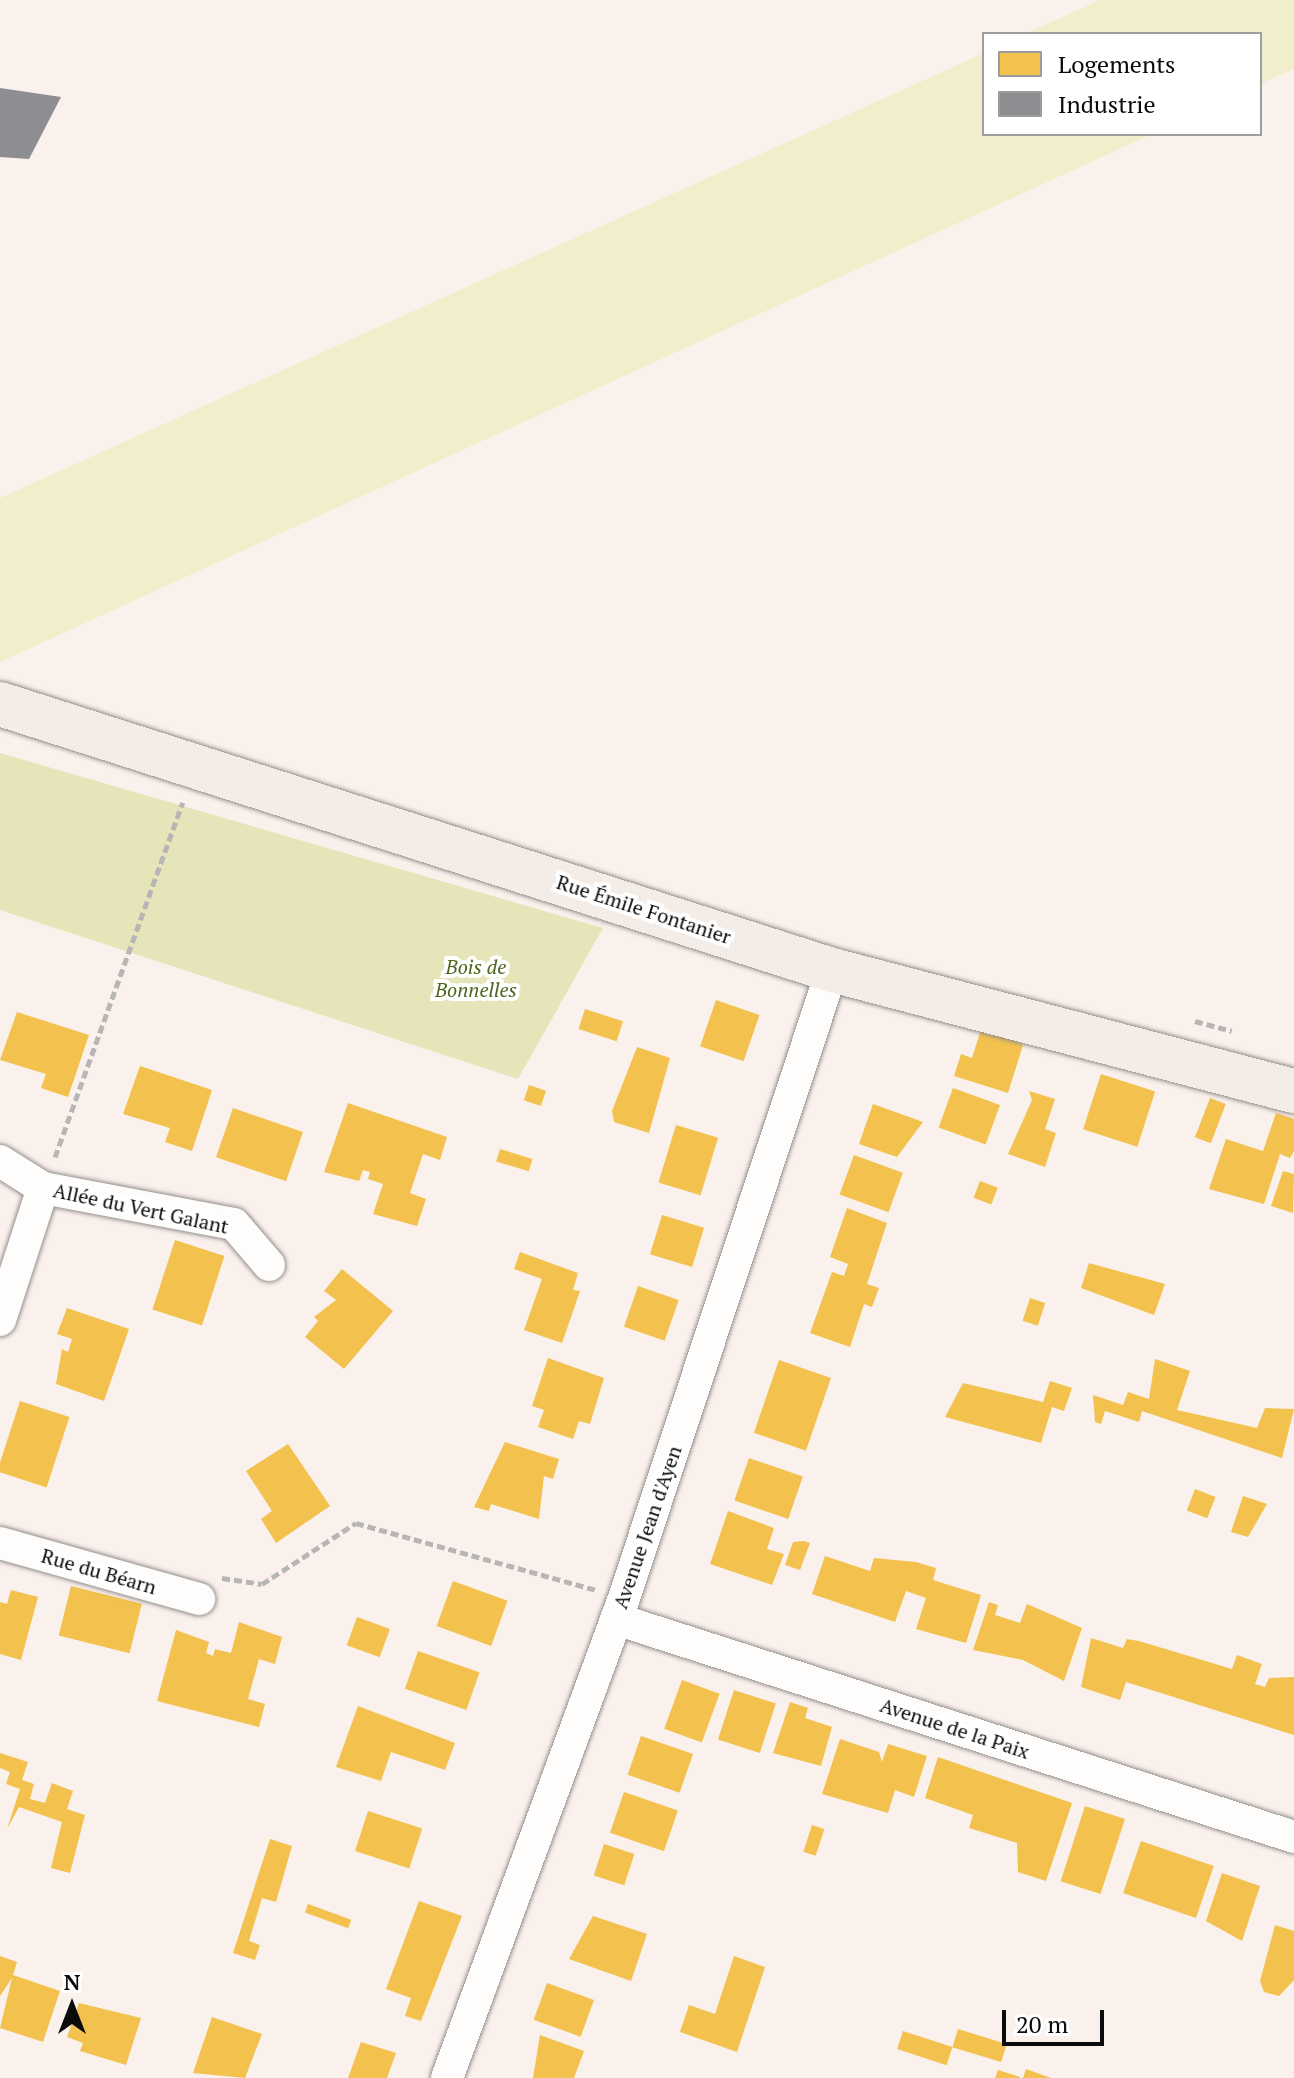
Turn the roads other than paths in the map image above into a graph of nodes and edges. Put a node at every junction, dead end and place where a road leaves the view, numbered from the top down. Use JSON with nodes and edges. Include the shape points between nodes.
{"nodes":[{"id":1,"x":0,"y":704,"type":"edge"},
{"id":2,"x":832,"y":970,"type":"junction"},
{"id":3,"x":1294,"y":1091,"type":"edge"},
{"id":4,"x":0,"y":1161,"type":"edge"},
{"id":5,"x":43,"y":1188,"type":"junction"},
{"id":6,"x":269,"y":1265,"type":"dead end"},
{"id":7,"x":0,"y":1320,"type":"edge"},
{"id":8,"x":0,"y":1543,"type":"edge"},
{"id":9,"x":193,"y":1597,"type":"road end"},
{"id":10,"x":620,"y":1608,"type":"junction"},
{"id":11,"x":1294,"y":1837,"type":"edge"},
{"id":12,"x":447,"y":2078,"type":"edge"}],
"edges":[{"from":1,"to":2,"type":"street","name":"Rue Émile Fontanier"},
{"from":2,"to":3,"type":"street","name":"Rue Émile Fontanier"},
{"from":2,"to":10,"type":"street","name":"Avenue Jean d'Ayen"},
{"from":4,"to":5,"type":"street","name":"Allée du Vert Galant"},
{"from":5,"to":6,"type":"street","name":"Allée du Vert Galant","via":[[234,1224]]},
{"from":5,"to":7,"type":"street","name":"Allée du Vert Galant"},
{"from":8,"to":9,"type":"street","name":"Rue du Béarn"},
{"from":10,"to":11,"type":"street","name":"Avenue de la Paix"},
{"from":10,"to":12,"type":"street","name":"Avenue Jean d'Ayen"}]}
